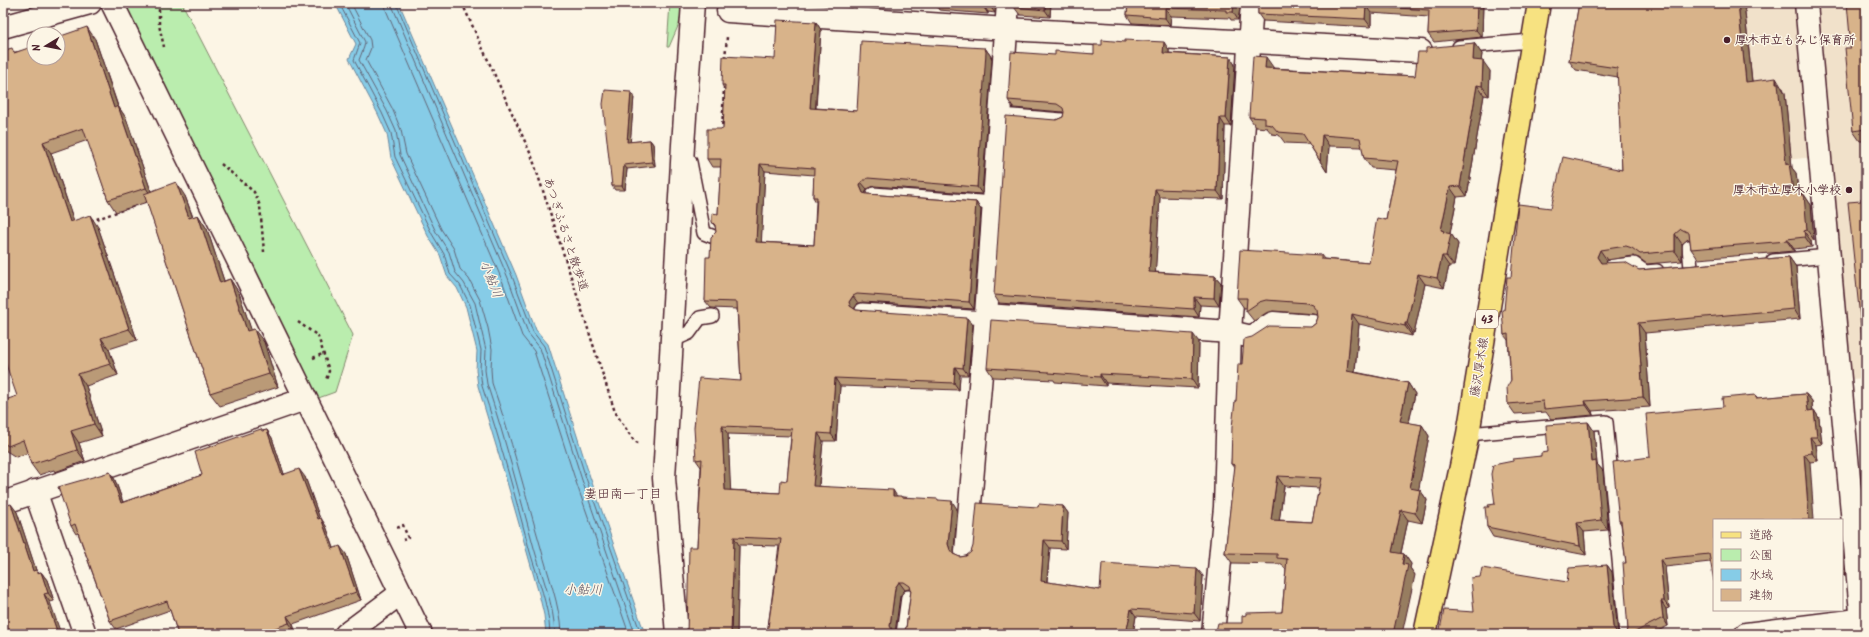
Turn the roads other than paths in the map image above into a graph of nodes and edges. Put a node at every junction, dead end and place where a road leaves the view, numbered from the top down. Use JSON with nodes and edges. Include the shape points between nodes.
{"nodes":[{"id":1,"x":90,"y":3,"type":"edge"},
{"id":2,"x":112,"y":3,"type":"edge"},
{"id":3,"x":693,"y":3,"type":"edge"},
{"id":4,"x":1008,"y":3,"type":"edge"},
{"id":5,"x":1252,"y":3,"type":"edge"},
{"id":6,"x":1539,"y":3,"type":"edge"},
{"id":7,"x":1806,"y":3,"type":"edge"},
{"id":8,"x":728,"y":11,"type":"road end"},
{"id":9,"x":3,"y":27,"type":"edge"},
{"id":10,"x":1006,"y":29,"type":"junction"},
{"id":11,"x":1250,"y":41,"type":"junction"},
{"id":12,"x":1532,"y":41,"type":"junction"},
{"id":13,"x":1434,"y":50,"type":"joint"},
{"id":14,"x":1000,"y":115,"type":"junction"},
{"id":15,"x":1062,"y":120,"type":"edge"},
{"id":16,"x":682,"y":154,"type":"junction"},
{"id":17,"x":873,"y":194,"type":"edge"},
{"id":18,"x":994,"y":203,"type":"junction"},
{"id":19,"x":714,"y":237,"type":"edge"},
{"id":20,"x":1689,"y":247,"type":"edge"},
{"id":21,"x":1829,"y":256,"type":"junction"},
{"id":22,"x":1760,"y":262,"type":"edge"},
{"id":23,"x":1612,"y":266,"type":"edge"},
{"id":24,"x":1706,"y":267,"type":"edge"},
{"id":25,"x":1691,"y":268,"type":"junction"},
{"id":26,"x":862,"y":310,"type":"edge"},
{"id":27,"x":712,"y":316,"type":"dead end"},
{"id":28,"x":986,"y":317,"type":"junction"},
{"id":29,"x":1312,"y":326,"type":"edge"},
{"id":30,"x":1230,"y":332,"type":"junction"},
{"id":31,"x":672,"y":342,"type":"junction"},
{"id":32,"x":305,"y":399,"type":"junction"},
{"id":33,"x":1468,"y":434,"type":"junction"},
{"id":34,"x":35,"y":491,"type":"junction"},
{"id":35,"x":3,"y":503,"type":"edge"},
{"id":36,"x":966,"y":552,"type":"dead end"},
{"id":37,"x":401,"y":592,"type":"junction"},
{"id":38,"x":908,"y":597,"type":"edge"},
{"id":39,"x":1864,"y":624,"type":"edge"},
{"id":40,"x":85,"y":634,"type":"edge"},
{"id":41,"x":346,"y":634,"type":"edge"},
{"id":42,"x":421,"y":634,"type":"edge"},
{"id":43,"x":678,"y":634,"type":"edge"},
{"id":44,"x":903,"y":634,"type":"edge"},
{"id":45,"x":1213,"y":634,"type":"edge"},
{"id":46,"x":1425,"y":634,"type":"edge"},
{"id":47,"x":1626,"y":634,"type":"edge"},
{"id":48,"x":1746,"y":634,"type":"edge"}],
"edges":[{"from":1,"to":9,"type":"street"},
{"from":2,"to":32,"type":"street"},
{"from":3,"to":16,"type":"street"},
{"from":4,"to":10,"type":"street"},
{"from":5,"to":11,"type":"street"},
{"from":6,"to":12,"type":"main road","name":"藤沢厚木線","number":"43"},
{"from":7,"to":21,"type":"street"},
{"from":8,"to":10,"type":"street"},
{"from":10,"to":11,"type":"street"},
{"from":10,"to":14,"type":"street"},
{"from":11,"to":13,"type":"street"},
{"from":11,"to":30,"type":"street"},
{"from":12,"to":13,"type":"lane"},
{"from":12,"to":33,"type":"main road","name":"藤沢厚木線","number":"43"},
{"from":14,"to":15,"type":"lane"},
{"from":14,"to":18,"type":"street"},
{"from":16,"to":19,"type":"lane","via":[[690,162],[704,233]]},
{"from":16,"to":31,"type":"street"},
{"from":17,"to":18,"type":"lane"},
{"from":18,"to":28,"type":"street"},
{"from":20,"to":25,"type":"lane"},
{"from":21,"to":22,"type":"lane"},
{"from":21,"to":39,"type":"street"},
{"from":23,"to":25,"type":"lane","via":[[1634,264],[1645,272]]},
{"from":24,"to":25,"type":"lane"},
{"from":26,"to":28,"type":"lane"},
{"from":27,"to":31,"type":"lane","via":[[700,318],[689,333]]},
{"from":28,"to":30,"type":"street"},
{"from":28,"to":36,"type":"street"},
{"from":29,"to":30,"type":"street","via":[[1273,324],[1252,337]]},
{"from":30,"to":45,"type":"street","via":[[1225,507]]},
{"from":31,"to":43,"type":"street","via":[[664,478]]},
{"from":32,"to":34,"type":"street"},
{"from":32,"to":37,"type":"street"},
{"from":33,"to":46,"type":"main road","name":"藤沢厚木線","number":"43"},
{"from":33,"to":47,"type":"lane","via":[[1606,422]]},
{"from":34,"to":35,"type":"street"},
{"from":34,"to":40,"type":"street"},
{"from":37,"to":41,"type":"street"},
{"from":37,"to":42,"type":"street"},
{"from":38,"to":44,"type":"lane"},
{"from":39,"to":48,"type":"street"}]}
